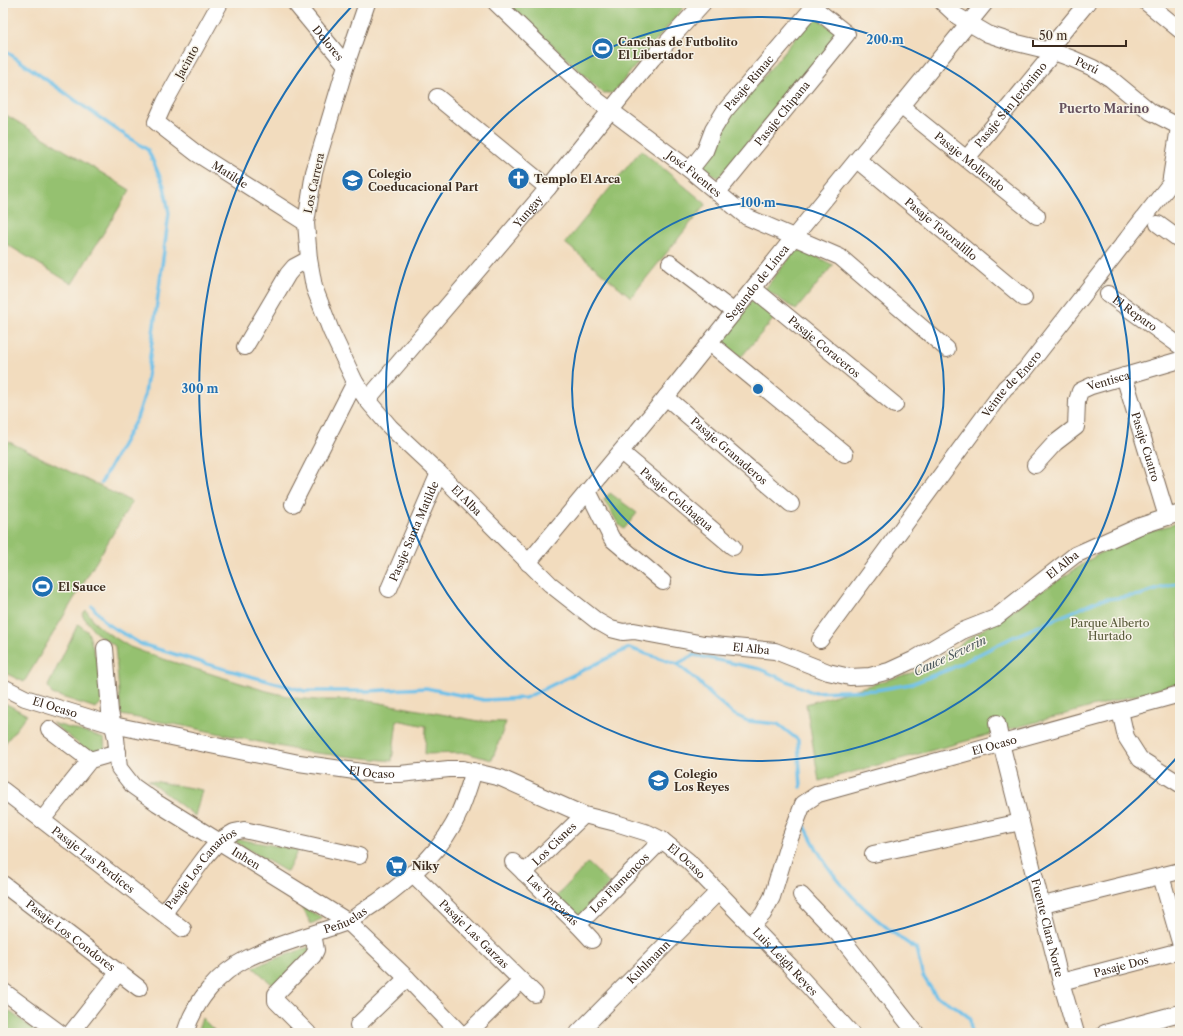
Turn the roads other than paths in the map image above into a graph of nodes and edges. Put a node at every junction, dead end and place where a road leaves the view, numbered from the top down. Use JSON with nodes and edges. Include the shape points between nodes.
{"nodes":[{"id":1,"x":220,"y":3,"type":"edge"},
{"id":2,"x":295,"y":3,"type":"edge"},
{"id":3,"x":367,"y":3,"type":"edge"},
{"id":4,"x":496,"y":3,"type":"edge"},
{"id":5,"x":703,"y":3,"type":"edge"},
{"id":6,"x":943,"y":3,"type":"edge"},
{"id":7,"x":985,"y":3,"type":"edge"},
{"id":8,"x":1087,"y":3,"type":"edge"},
{"id":9,"x":1147,"y":3,"type":"edge"},
{"id":10,"x":815,"y":5,"type":"edge"},
{"id":11,"x":969,"y":23,"type":"junction"},
{"id":12,"x":1180,"y":30,"type":"edge"},
{"id":13,"x":1051,"y":51,"type":"junction"},
{"id":14,"x":346,"y":65,"type":"junction"},
{"id":15,"x":438,"y":97,"type":"dead end"},
{"id":16,"x":902,"y":107,"type":"junction"},
{"id":17,"x":612,"y":110,"type":"junction"},
{"id":18,"x":156,"y":122,"type":"joint"},
{"id":19,"x":1179,"y":125,"type":"edge"},
{"id":20,"x":967,"y":158,"type":"junction"},
{"id":21,"x":858,"y":160,"type":"junction"},
{"id":22,"x":690,"y":170,"type":"junction"},
{"id":23,"x":548,"y":188,"type":"junction"},
{"id":24,"x":717,"y":193,"type":"junction"},
{"id":25,"x":1037,"y":216,"type":"dead end"},
{"id":26,"x":306,"y":222,"type":"junction"},
{"id":27,"x":1158,"y":224,"type":"dead end"},
{"id":28,"x":794,"y":237,"type":"junction"},
{"id":29,"x":1180,"y":240,"type":"edge"},
{"id":30,"x":309,"y":259,"type":"junction"},
{"id":31,"x":670,"y":263,"type":"dead end"},
{"id":32,"x":754,"y":289,"type":"junction"},
{"id":33,"x":1108,"y":294,"type":"dead end"},
{"id":34,"x":1024,"y":298,"type":"dead end"},
{"id":35,"x":734,"y":312,"type":"junction"},
{"id":36,"x":710,"y":343,"type":"junction"},
{"id":37,"x":1180,"y":346,"type":"edge"},
{"id":38,"x":245,"y":347,"type":"dead end"},
{"id":39,"x":948,"y":348,"type":"dead end"},
{"id":40,"x":1180,"y":360,"type":"edge"},
{"id":41,"x":1124,"y":376,"type":"junction"},
{"id":42,"x":355,"y":382,"type":"junction"},
{"id":43,"x":666,"y":397,"type":"junction"},
{"id":44,"x":367,"y":400,"type":"junction"},
{"id":45,"x":895,"y":405,"type":"dead end"},
{"id":46,"x":621,"y":452,"type":"junction"},
{"id":47,"x":845,"y":454,"type":"dead end"},
{"id":48,"x":1035,"y":465,"type":"dead end"},
{"id":49,"x":439,"y":473,"type":"junction"},
{"id":50,"x":588,"y":491,"type":"junction"},
{"id":51,"x":293,"y":504,"type":"dead end"},
{"id":52,"x":791,"y":504,"type":"dead end"},
{"id":53,"x":1173,"y":515,"type":"edge"},
{"id":54,"x":734,"y":547,"type":"dead end"},
{"id":55,"x":528,"y":563,"type":"junction"},
{"id":56,"x":663,"y":582,"type":"dead end"},
{"id":57,"x":389,"y":589,"type":"dead end"},
{"id":58,"x":820,"y":640,"type":"dead end"},
{"id":59,"x":105,"y":648,"type":"dead end"},
{"id":60,"x":3,"y":687,"type":"edge"},
{"id":61,"x":1180,"y":694,"type":"edge"},
{"id":62,"x":1120,"y":711,"type":"junction"},
{"id":63,"x":997,"y":723,"type":"dead end"},
{"id":64,"x":113,"y":725,"type":"junction"},
{"id":65,"x":49,"y":729,"type":"dead end"},
{"id":66,"x":1001,"y":743,"type":"junction"},
{"id":67,"x":118,"y":752,"type":"junction"},
{"id":68,"x":90,"y":760,"type":"junction"},
{"id":69,"x":474,"y":771,"type":"junction"},
{"id":70,"x":1180,"y":784,"type":"edge"},
{"id":71,"x":3,"y":790,"type":"edge"},
{"id":72,"x":584,"y":815,"type":"junction"},
{"id":73,"x":42,"y":820,"type":"junction"},
{"id":74,"x":1021,"y":822,"type":"junction"},
{"id":75,"x":662,"y":840,"type":"junction"},
{"id":76,"x":219,"y":841,"type":"junction"},
{"id":77,"x":873,"y":854,"type":"dead end"},
{"id":78,"x":359,"y":856,"type":"dead end"},
{"id":79,"x":518,"y":867,"type":"joint"},
{"id":80,"x":1180,"y":871,"type":"edge"},
{"id":81,"x":412,"y":873,"type":"junction"},
{"id":82,"x":1161,"y":876,"type":"junction"},
{"id":83,"x":3,"y":884,"type":"edge"},
{"id":84,"x":718,"y":892,"type":"junction"},
{"id":85,"x":801,"y":895,"type":"dead end"},
{"id":86,"x":1043,"y":905,"type":"junction"},
{"id":87,"x":164,"y":914,"type":"junction"},
{"id":88,"x":347,"y":921,"type":"junction"},
{"id":89,"x":578,"y":925,"type":"junction"},
{"id":90,"x":752,"y":927,"type":"junction"},
{"id":91,"x":184,"y":929,"type":"dead end"},
{"id":92,"x":312,"y":934,"type":"junction"},
{"id":93,"x":592,"y":940,"type":"dead end"},
{"id":94,"x":1180,"y":942,"type":"edge"},
{"id":95,"x":1180,"y":951,"type":"edge"},
{"id":96,"x":119,"y":972,"type":"junction"},
{"id":97,"x":407,"y":978,"type":"junction"},
{"id":98,"x":521,"y":981,"type":"junction"},
{"id":99,"x":1061,"y":982,"type":"junction"},
{"id":100,"x":139,"y":988,"type":"dead end"},
{"id":101,"x":3,"y":992,"type":"edge"},
{"id":102,"x":536,"y":994,"type":"dead end"},
{"id":103,"x":1180,"y":1013,"type":"edge"},
{"id":104,"x":358,"y":1025,"type":"dead end"},
{"id":105,"x":60,"y":1033,"type":"edge"},
{"id":106,"x":71,"y":1033,"type":"edge"},
{"id":107,"x":186,"y":1033,"type":"edge"},
{"id":108,"x":308,"y":1033,"type":"edge"},
{"id":109,"x":460,"y":1033,"type":"edge"},
{"id":110,"x":468,"y":1033,"type":"edge"},
{"id":111,"x":578,"y":1033,"type":"edge"},
{"id":112,"x":851,"y":1033,"type":"edge"},
{"id":113,"x":916,"y":1033,"type":"edge"},
{"id":114,"x":1076,"y":1033,"type":"edge"},
{"id":115,"x":1105,"y":1033,"type":"edge"}],
"edges":[{"from":1,"to":18,"type":"street","name":"Jacinto"},
{"from":2,"to":14,"type":"street","name":"Dolores"},
{"from":3,"to":14,"type":"street","name":"Los Carrera"},
{"from":4,"to":17,"type":"street","name":"José Fuentes","via":[[598,101]]},
{"from":5,"to":17,"type":"street","name":"Yungay","via":[[652,59]]},
{"from":6,"to":11,"type":"street","name":"Perú","via":[[956,16]]},
{"from":7,"to":11,"type":"street","name":"Segundo de Línea"},
{"from":8,"to":13,"type":"street","name":"Pasaje San Jerónimo"},
{"from":9,"to":12,"type":"street"},
{"from":10,"to":22,"type":"street","name":"Pasaje Rimac","via":[[724,112],[704,151]]},
{"from":10,"to":24,"type":"street","name":"Pasaje Chipana","via":[[852,38]]},
{"from":11,"to":13,"type":"street","name":"Perú","via":[[988,34]]},
{"from":11,"to":16,"type":"street","name":"Segundo de Línea"},
{"from":13,"to":19,"type":"street","name":"Perú","via":[[1093,68],[1111,79],[1151,112]]},
{"from":13,"to":20,"type":"street","name":"Pasaje San Jerónimo"},
{"from":14,"to":26,"type":"street","name":"Los Carrera","via":[[314,172]]},
{"from":15,"to":23,"type":"street"},
{"from":16,"to":20,"type":"street","name":"Pasaje Mollendo"},
{"from":16,"to":21,"type":"street","name":"Segundo de Línea"},
{"from":17,"to":22,"type":"street","name":"José Fuentes"},
{"from":17,"to":23,"type":"street","name":"Yungay"},
{"from":18,"to":26,"type":"street","name":"Matilde","via":[[196,153]]},
{"from":19,"to":58,"type":"street","name":"Veinte de Enero","via":[[1170,184],[1025,370],[1005,388]]},
{"from":20,"to":25,"type":"street","name":"Pasaje Mollendo"},
{"from":21,"to":28,"type":"street","name":"Segundo de Línea"},
{"from":21,"to":34,"type":"street","name":"Pasaje Totoralillo"},
{"from":22,"to":24,"type":"street","name":"José Fuentes"},
{"from":23,"to":44,"type":"street","name":"Yungay"},
{"from":24,"to":28,"type":"street","name":"José Fuentes","via":[[747,217]]},
{"from":26,"to":30,"type":"street","name":"Los Carrera"},
{"from":27,"to":29,"type":"street"},
{"from":28,"to":32,"type":"street","name":"Segundo de Línea"},
{"from":28,"to":39,"type":"street","name":"José Fuentes","via":[[840,257]]},
{"from":30,"to":38,"type":"street","via":[[294,267],[288,274]]},
{"from":30,"to":42,"type":"street","via":[[314,287]]},
{"from":31,"to":35,"type":"street"},
{"from":32,"to":35,"type":"street","name":"Segundo de Línea"},
{"from":32,"to":45,"type":"street","name":"Pasaje Coraceros"},
{"from":33,"to":37,"type":"street","name":"El Reparo"},
{"from":35,"to":36,"type":"street","name":"Segundo de Línea"},
{"from":36,"to":43,"type":"street","name":"Segundo de Línea"},
{"from":36,"to":47,"type":"street"},
{"from":40,"to":41,"type":"street","name":"Ventisca"},
{"from":41,"to":48,"type":"street","name":"Ventisca","via":[[1080,391],[1076,427],[1055,443]]},
{"from":41,"to":53,"type":"street","name":"Pasaje Cuatro"},
{"from":42,"to":44,"type":"street"},
{"from":42,"to":51,"type":"street"},
{"from":43,"to":46,"type":"street","name":"Segundo de Línea"},
{"from":43,"to":52,"type":"street","name":"Pasaje Granaderos"},
{"from":44,"to":49,"type":"street","name":"El Alba","via":[[390,427]]},
{"from":46,"to":50,"type":"street","name":"Segundo de Línea"},
{"from":46,"to":54,"type":"street","name":"Pasaje Colchagua"},
{"from":49,"to":55,"type":"street","name":"El Alba"},
{"from":49,"to":57,"type":"street","name":"Pasaje Santa Matilde"},
{"from":50,"to":55,"type":"street","name":"Segundo de Línea"},
{"from":50,"to":56,"type":"street","via":[[612,539]]},
{"from":53,"to":55,"type":"street","name":"El Alba","via":[[1140,526],[1075,555],[995,618],[962,631],[913,660],[870,676],[850,677],[828,672],[775,652],[611,629],[572,602]]},
{"from":59,"to":64,"type":"street","name":"Inhen"},
{"from":60,"to":64,"type":"street","name":"El Ocaso","via":[[25,698]]},
{"from":61,"to":62,"type":"street","name":"El Ocaso"},
{"from":62,"to":66,"type":"street","name":"El Ocaso"},
{"from":62,"to":70,"type":"street","via":[[1126,737],[1140,759]]},
{"from":63,"to":66,"type":"street","name":"Fuente Clara Norte"},
{"from":64,"to":67,"type":"street","name":"Inhen"},
{"from":64,"to":69,"type":"street","name":"El Ocaso","via":[[299,763],[358,772],[400,774],[449,768]]},
{"from":65,"to":68,"type":"street"},
{"from":66,"to":74,"type":"street","name":"Fuente Clara Norte"},
{"from":66,"to":90,"type":"street","name":"El Ocaso","via":[[833,789],[818,794],[803,804],[772,897]]},
{"from":67,"to":68,"type":"street"},
{"from":67,"to":76,"type":"street","name":"Inhen","via":[[119,768],[133,786]]},
{"from":68,"to":73,"type":"street"},
{"from":69,"to":72,"type":"street","name":"El Ocaso","via":[[502,778]]},
{"from":69,"to":81,"type":"street","name":"Peñuelas","via":[[453,826],[429,857]]},
{"from":71,"to":73,"type":"street","name":"Pasaje Las Perdices"},
{"from":72,"to":75,"type":"street","name":"El Ocaso","via":[[628,826]]},
{"from":72,"to":79,"type":"street","name":"Los Cisnes"},
{"from":73,"to":87,"type":"street","name":"Pasaje Las Perdices"},
{"from":74,"to":77,"type":"street"},
{"from":74,"to":86,"type":"street","name":"Fuente Clara Norte"},
{"from":75,"to":84,"type":"street","name":"El Ocaso","via":[[688,861]]},
{"from":75,"to":89,"type":"street","name":"Los Flamencos"},
{"from":76,"to":78,"type":"street","name":"Pasaje Los Canarios","via":[[234,832],[244,830]]},
{"from":76,"to":87,"type":"street","name":"Pasaje Los Canarios"},
{"from":76,"to":88,"type":"street","name":"Inhen"},
{"from":79,"to":89,"type":"street","name":"Las Torcazas"},
{"from":80,"to":82,"type":"street"},
{"from":81,"to":88,"type":"street","name":"Peñuelas","via":[[377,903]]},
{"from":81,"to":98,"type":"street","name":"Pasaje Las Garzas"},
{"from":82,"to":86,"type":"street"},
{"from":82,"to":94,"type":"street"},
{"from":83,"to":96,"type":"street","name":"Pasaje Los Condores"},
{"from":84,"to":90,"type":"street","name":"Luis Leigh Reyes"},
{"from":84,"to":111,"type":"street","name":"Kuhlmann"},
{"from":85,"to":113,"type":"street","via":[[839,935]]},
{"from":86,"to":99,"type":"street","name":"Fuente Clara Norte"},
{"from":87,"to":91,"type":"street","name":"Pasaje Las Perdices"},
{"from":88,"to":92,"type":"street","name":"Peñuelas"},
{"from":88,"to":97,"type":"street","name":"Inhen"},
{"from":89,"to":93,"type":"street","name":"Las Torcazas"},
{"from":90,"to":112,"type":"street","name":"Luis Leigh Reyes"},
{"from":92,"to":107,"type":"street","name":"Peñuelas","via":[[259,953],[230,969],[206,992],[194,1012]]},
{"from":92,"to":108,"type":"street","via":[[316,950],[313,956],[276,994],[276,1001]]},
{"from":95,"to":99,"type":"street","name":"Pasaje Dos"},
{"from":96,"to":100,"type":"street","name":"Pasaje Los Condores"},
{"from":96,"to":106,"type":"street"},
{"from":97,"to":104,"type":"street"},
{"from":97,"to":109,"type":"street","name":"Inhen"},
{"from":98,"to":102,"type":"street","name":"Pasaje Las Garzas"},
{"from":98,"to":110,"type":"street"},
{"from":99,"to":114,"type":"street","name":"Fuente Clara Norte"},
{"from":101,"to":105,"type":"street"},
{"from":103,"to":115,"type":"street"}]}
